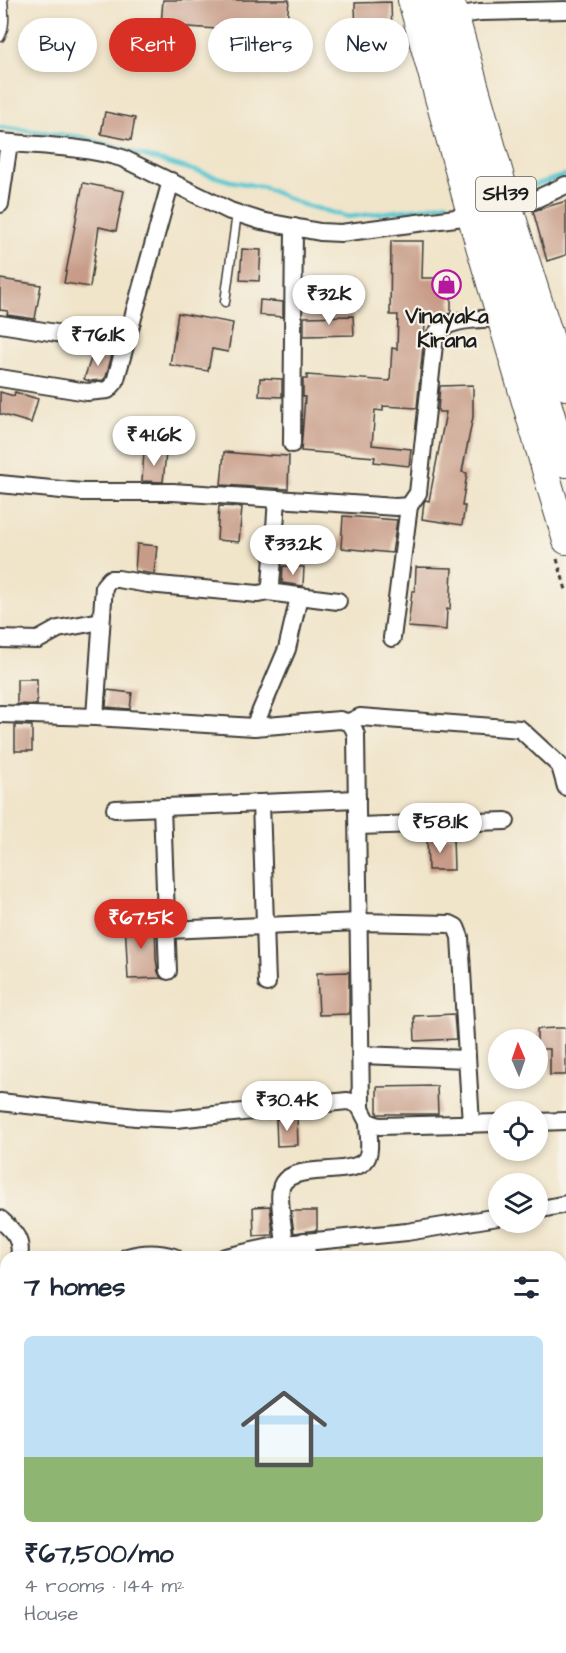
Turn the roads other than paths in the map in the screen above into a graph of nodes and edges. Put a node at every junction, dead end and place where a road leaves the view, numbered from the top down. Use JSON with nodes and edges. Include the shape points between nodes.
{"nodes":[{"id":1,"x":3,"y":0,"type":"edge"},
{"id":2,"x":411,"y":0,"type":"edge"},
{"id":3,"x":430,"y":0,"type":"edge"},
{"id":4,"x":453,"y":8,"type":"edge"},
{"id":5,"x":566,"y":10,"type":"edge"},
{"id":6,"x":0,"y":37,"type":"edge"},
{"id":7,"x":5,"y":143,"type":"edge"},
{"id":8,"x":171,"y":182,"type":"junction"},
{"id":9,"x":566,"y":185,"type":"edge"},
{"id":10,"x":0,"y":204,"type":"edge"},
{"id":11,"x":490,"y":209,"type":"junction"},
{"id":12,"x":237,"y":213,"type":"junction"},
{"id":13,"x":294,"y":227,"type":"junction"},
{"id":14,"x":225,"y":302,"type":"dead end"},
{"id":15,"x":500,"y":318,"type":"junction"},
{"id":16,"x":0,"y":324,"type":"edge"},
{"id":17,"x":125,"y":344,"type":"junction"},
{"id":18,"x":562,"y":356,"type":"edge"},
{"id":19,"x":0,"y":378,"type":"edge"},
{"id":20,"x":566,"y":387,"type":"edge"},
{"id":21,"x":292,"y":444,"type":"dead end"},
{"id":22,"x":566,"y":464,"type":"edge"},
{"id":23,"x":0,"y":484,"type":"edge"},
{"id":24,"x":277,"y":499,"type":"junction"},
{"id":25,"x":409,"y":506,"type":"junction"},
{"id":26,"x":566,"y":541,"type":"edge"},
{"id":27,"x":268,"y":592,"type":"junction"},
{"id":28,"x":299,"y":597,"type":"junction"},
{"id":29,"x":338,"y":601,"type":"dead end"},
{"id":30,"x":101,"y":621,"type":"junction"},
{"id":31,"x":0,"y":639,"type":"edge"},
{"id":32,"x":392,"y":639,"type":"dead end"},
{"id":33,"x":0,"y":714,"type":"edge"},
{"id":34,"x":95,"y":717,"type":"junction"},
{"id":35,"x":349,"y":722,"type":"junction"},
{"id":36,"x":254,"y":727,"type":"junction"},
{"id":37,"x":566,"y":787,"type":"edge"},
{"id":38,"x":357,"y":799,"type":"junction"},
{"id":39,"x":261,"y":803,"type":"junction"},
{"id":40,"x":162,"y":807,"type":"junction"},
{"id":41,"x":115,"y":809,"type":"dead end"},
{"id":42,"x":506,"y":821,"type":"dead end"},
{"id":43,"x":358,"y":825,"type":"junction"},
{"id":44,"x":359,"y":922,"type":"junction"},
{"id":45,"x":266,"y":926,"type":"junction"},
{"id":46,"x":167,"y":930,"type":"junction"},
{"id":47,"x":168,"y":971,"type":"dead end"},
{"id":48,"x":267,"y":983,"type":"dead end"},
{"id":49,"x":361,"y":1055,"type":"junction"},
{"id":50,"x":467,"y":1059,"type":"junction"},
{"id":51,"x":0,"y":1102,"type":"edge"},
{"id":52,"x":362,"y":1106,"type":"junction"},
{"id":53,"x":566,"y":1121,"type":"edge"},
{"id":54,"x":368,"y":1122,"type":"junction"},
{"id":55,"x":548,"y":1122,"type":"edge"},
{"id":56,"x":488,"y":1123,"type":"edge"},
{"id":57,"x":471,"y":1124,"type":"junction"},
{"id":58,"x":566,"y":1204,"type":"edge"},
{"id":59,"x":548,"y":1208,"type":"edge"},
{"id":60,"x":0,"y":1219,"type":"edge"},
{"id":61,"x":488,"y":1219,"type":"edge"},
{"id":62,"x":285,"y":1244,"type":"junction"},
{"id":63,"x":306,"y":1249,"type":"edge"},
{"id":64,"x":19,"y":1251,"type":"edge"},
{"id":65,"x":253,"y":1251,"type":"edge"}],
"edges":[{"from":1,"to":6,"type":"lane"},
{"from":2,"to":11,"type":"main road","number":"SH39"},
{"from":3,"to":11,"type":"main road"},
{"from":4,"to":5,"type":"street","via":[[480,12]]},
{"from":4,"to":11,"type":"main road","number":"SH39"},
{"from":7,"to":8,"type":"street","via":[[106,153]]},
{"from":7,"to":10,"type":"street"},
{"from":8,"to":12,"type":"street"},
{"from":8,"to":17,"type":"street"},
{"from":9,"to":11,"type":"street","via":[[534,200]]},
{"from":11,"to":13,"type":"street","via":[[341,233]]},
{"from":11,"to":15,"type":"main road","number":"SH39"},
{"from":11,"to":18,"type":"main road","number":"SH39"},
{"from":11,"to":22,"type":"main road"},
{"from":12,"to":13,"type":"street"},
{"from":12,"to":14,"type":"lane"},
{"from":13,"to":21,"type":"street"},
{"from":15,"to":25,"type":"street","via":[[450,323],[435,335],[418,493]]},
{"from":15,"to":26,"type":"main road","number":"SH39"},
{"from":16,"to":17,"type":"street"},
{"from":17,"to":19,"type":"street","via":[[115,382],[108,390],[87,392]]},
{"from":18,"to":20,"type":"main road","number":"SH39"},
{"from":23,"to":24,"type":"street","via":[[82,492],[173,492]]},
{"from":24,"to":25,"type":"street"},
{"from":24,"to":27,"type":"street"},
{"from":25,"to":32,"type":"street"},
{"from":27,"to":28,"type":"street"},
{"from":27,"to":30,"type":"street","via":[[110,579],[103,589]]},
{"from":28,"to":29,"type":"street"},
{"from":28,"to":36,"type":"street","via":[[287,649]]},
{"from":30,"to":31,"type":"street","via":[[58,628],[30,640]]},
{"from":30,"to":34,"type":"street"},
{"from":33,"to":34,"type":"street"},
{"from":34,"to":36,"type":"street"},
{"from":35,"to":36,"type":"street"},
{"from":35,"to":37,"type":"street","via":[[360,717],[520,729],[560,766]]},
{"from":35,"to":38,"type":"street","via":[[356,735]]},
{"from":38,"to":39,"type":"street"},
{"from":38,"to":43,"type":"street"},
{"from":39,"to":40,"type":"street"},
{"from":39,"to":45,"type":"street"},
{"from":40,"to":41,"type":"street"},
{"from":40,"to":46,"type":"street"},
{"from":42,"to":43,"type":"street"},
{"from":43,"to":44,"type":"street"},
{"from":44,"to":45,"type":"street"},
{"from":44,"to":49,"type":"street"},
{"from":44,"to":50,"type":"street","via":[[456,927],[460,937]]},
{"from":45,"to":46,"type":"street"},
{"from":45,"to":48,"type":"street"},
{"from":46,"to":47,"type":"street"},
{"from":49,"to":50,"type":"street"},
{"from":49,"to":52,"type":"street"},
{"from":50,"to":57,"type":"street"},
{"from":51,"to":52,"type":"street","via":[[176,1119],[347,1101]]},
{"from":52,"to":54,"type":"street"},
{"from":53,"to":55,"type":"street"},
{"from":54,"to":57,"type":"street","via":[[379,1126]]},
{"from":54,"to":62,"type":"street","via":[[369,1154],[365,1162],[357,1167],[304,1173],[282,1184]]},
{"from":56,"to":57,"type":"street"},
{"from":58,"to":59,"type":"street"},
{"from":60,"to":64,"type":"street","via":[[19,1240]]},
{"from":61,"to":63,"type":"street"},
{"from":62,"to":63,"type":"street"},
{"from":62,"to":65,"type":"street"}]}
